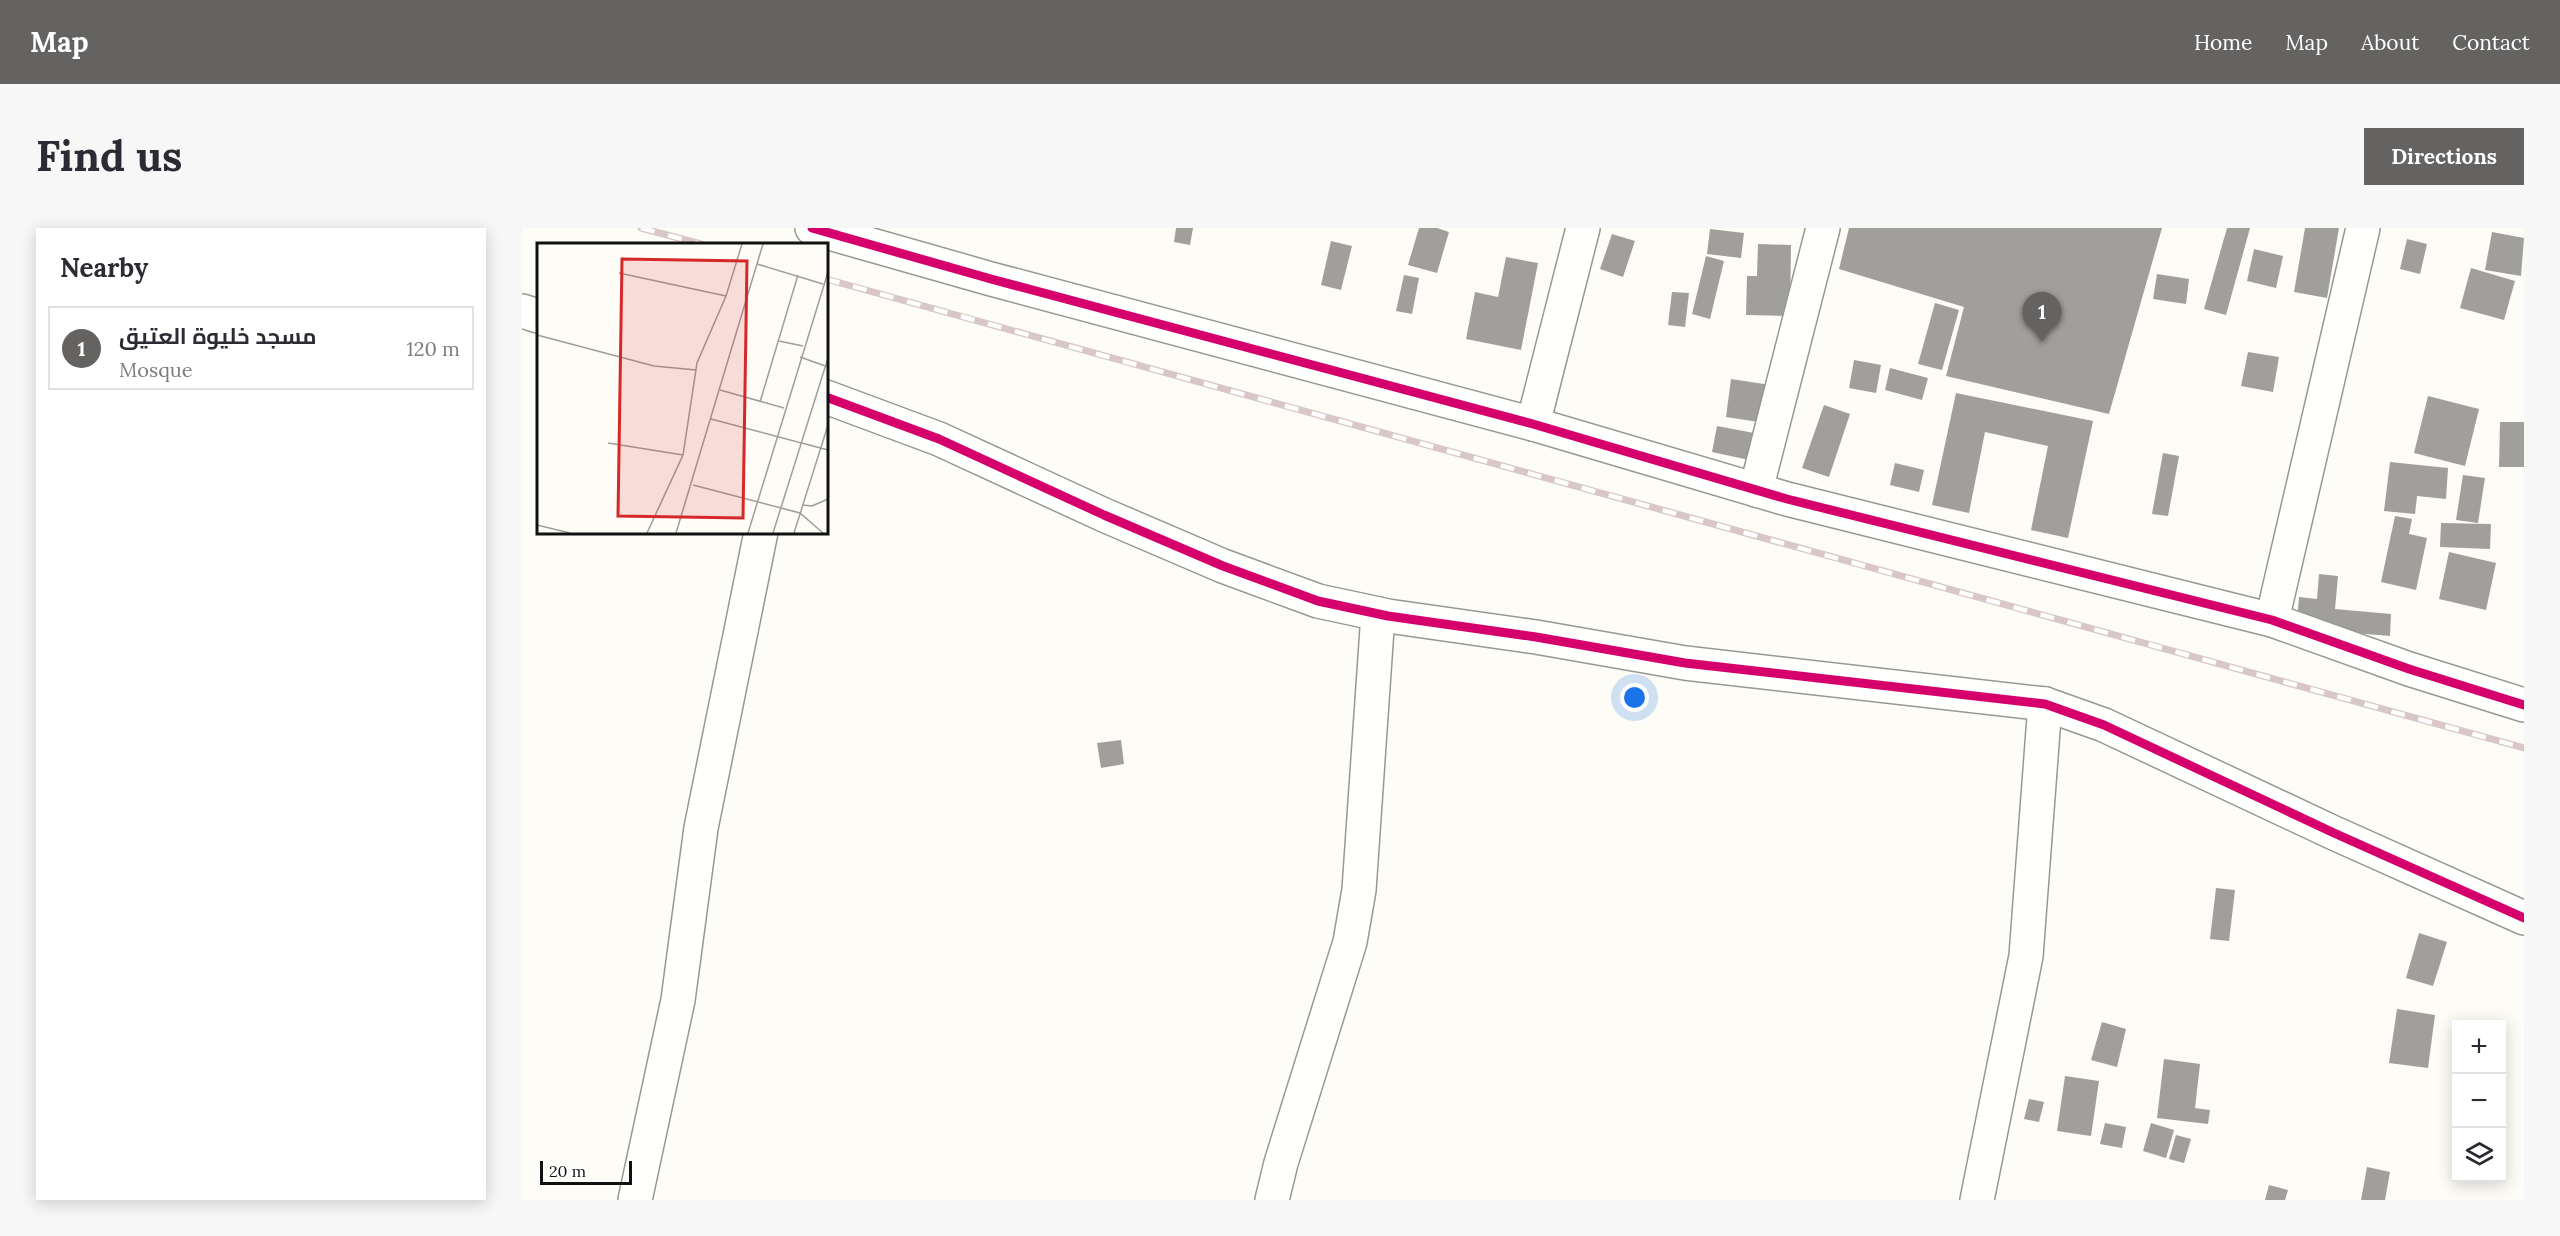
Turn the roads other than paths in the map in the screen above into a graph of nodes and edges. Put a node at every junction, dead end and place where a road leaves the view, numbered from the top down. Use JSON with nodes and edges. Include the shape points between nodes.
{"nodes":[{"id":1,"x":812,"y":228,"type":"edge"},
{"id":2,"x":1583,"y":228,"type":"edge"},
{"id":3,"x":1823,"y":228,"type":"edge"},
{"id":4,"x":2362,"y":228,"type":"edge"},
{"id":5,"x":522,"y":311,"type":"edge"},
{"id":6,"x":537,"y":316,"type":"edge"},
{"id":7,"x":828,"y":398,"type":"edge"},
{"id":8,"x":1533,"y":424,"type":"junction"},
{"id":9,"x":1756,"y":490,"type":"junction"},
{"id":10,"x":761,"y":534,"type":"edge"},
{"id":11,"x":1378,"y":614,"type":"junction"},
{"id":12,"x":2272,"y":621,"type":"junction"},
{"id":13,"x":2045,"y":704,"type":"junction"},
{"id":14,"x":2524,"y":705,"type":"edge"},
{"id":15,"x":2524,"y":918,"type":"edge"},
{"id":16,"x":635,"y":1200,"type":"edge"},
{"id":17,"x":1272,"y":1200,"type":"edge"},
{"id":18,"x":1977,"y":1200,"type":"edge"}],
"edges":[{"from":1,"to":8,"type":"street"},
{"from":2,"to":8,"type":"street"},
{"from":3,"to":9,"type":"street"},
{"from":4,"to":12,"type":"street"},
{"from":5,"to":6,"type":"street"},
{"from":7,"to":11,"type":"street","via":[[939,440],[1223,566],[1318,600]]},
{"from":8,"to":9,"type":"street"},
{"from":9,"to":12,"type":"street"},
{"from":10,"to":16,"type":"street","via":[[701,828],[678,1000]]},
{"from":11,"to":13,"type":"street","via":[[1685,663]]},
{"from":11,"to":17,"type":"street","via":[[1359,890],[1350,942]]},
{"from":12,"to":14,"type":"street"},
{"from":13,"to":15,"type":"street","via":[[2104,725]]},
{"from":13,"to":18,"type":"street","via":[[2026,956]]}]}
